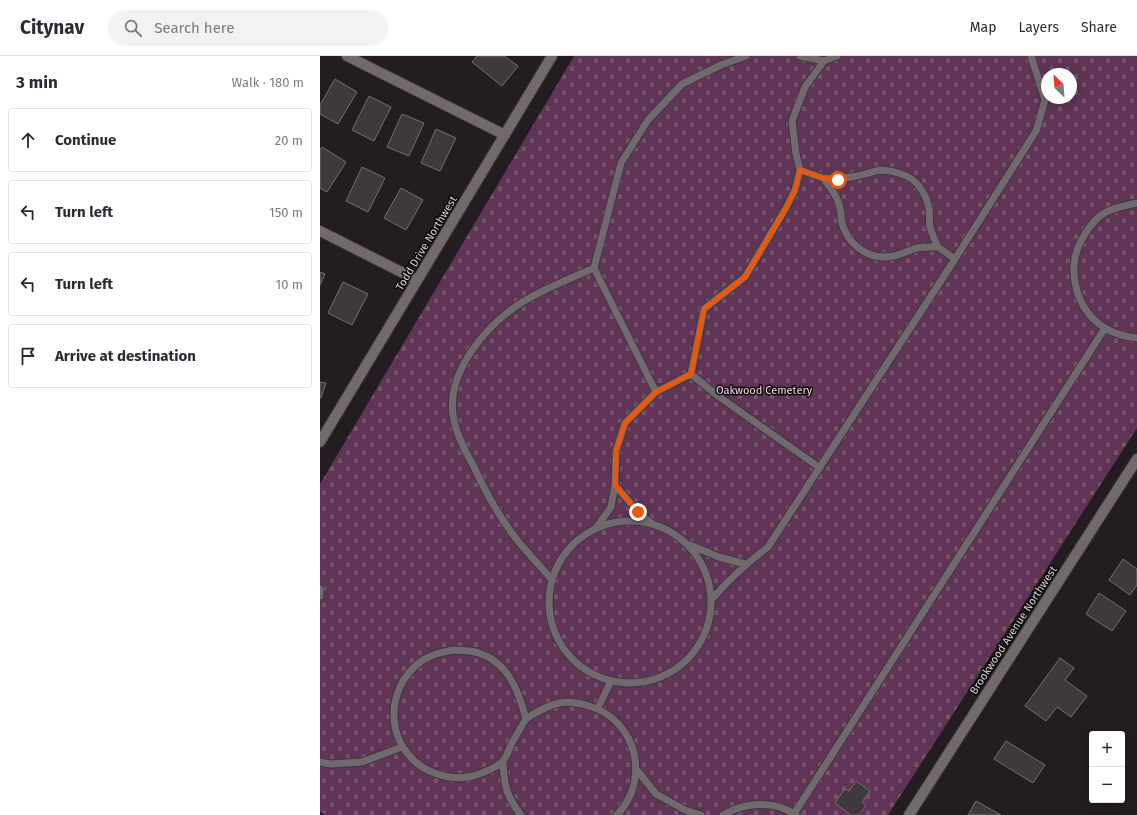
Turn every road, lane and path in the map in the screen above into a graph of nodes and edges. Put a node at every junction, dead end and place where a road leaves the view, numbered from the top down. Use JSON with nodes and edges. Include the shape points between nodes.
{"nodes":[{"id":1,"x":347,"y":56,"type":"edge"},
{"id":2,"x":552,"y":56,"type":"edge"},
{"id":3,"x":746,"y":56,"type":"edge"},
{"id":4,"x":800,"y":56,"type":"edge"},
{"id":5,"x":837,"y":56,"type":"edge"},
{"id":6,"x":1031,"y":56,"type":"edge"},
{"id":7,"x":824,"y":61,"type":"junction"},
{"id":8,"x":504,"y":135,"type":"junction"},
{"id":9,"x":800,"y":170,"type":"junction"},
{"id":10,"x":823,"y":178,"type":"junction"},
{"id":11,"x":1137,"y":203,"type":"edge"},
{"id":12,"x":320,"y":231,"type":"edge"},
{"id":13,"x":938,"y":247,"type":"junction"},
{"id":14,"x":955,"y":259,"type":"junction"},
{"id":15,"x":594,"y":268,"type":"junction"},
{"id":16,"x":417,"y":280,"type":"junction"},
{"id":17,"x":1105,"y":328,"type":"junction"},
{"id":18,"x":1137,"y":338,"type":"edge"},
{"id":19,"x":691,"y":374,"type":"junction"},
{"id":20,"x":656,"y":392,"type":"junction"},
{"id":21,"x":321,"y":437,"type":"edge"},
{"id":22,"x":1137,"y":459,"type":"edge"},
{"id":23,"x":820,"y":468,"type":"junction"},
{"id":24,"x":615,"y":485,"type":"junction"},
{"id":25,"x":652,"y":523,"type":"junction"},
{"id":26,"x":596,"y":528,"type":"junction"},
{"id":27,"x":690,"y":545,"type":"junction"},
{"id":28,"x":745,"y":564,"type":"junction"},
{"id":29,"x":552,"y":580,"type":"junction"},
{"id":30,"x":320,"y":588,"type":"edge"},
{"id":31,"x":320,"y":596,"type":"edge"},
{"id":32,"x":712,"y":599,"type":"junction"},
{"id":33,"x":611,"y":681,"type":"junction"},
{"id":34,"x":598,"y":708,"type":"junction"},
{"id":35,"x":526,"y":719,"type":"junction"},
{"id":36,"x":402,"y":747,"type":"junction"},
{"id":37,"x":503,"y":761,"type":"junction"},
{"id":38,"x":320,"y":762,"type":"edge"},
{"id":39,"x":637,"y":770,"type":"junction"},
{"id":40,"x":795,"y":814,"type":"edge"},
{"id":41,"x":522,"y":815,"type":"edge"},
{"id":42,"x":618,"y":815,"type":"edge"},
{"id":43,"x":701,"y":815,"type":"edge"},
{"id":44,"x":723,"y":815,"type":"edge"},
{"id":45,"x":909,"y":815,"type":"edge"}],
"edges":[{"from":1,"to":8,"type":"street"},
{"from":2,"to":8,"type":"street","name":"Todd Drive Northwest"},
{"from":3,"to":15,"type":"lane","via":[[682,84],[648,120],[621,163]]},
{"from":4,"to":7,"type":"lane"},
{"from":5,"to":7,"type":"lane"},
{"from":6,"to":14,"type":"lane","via":[[1045,100],[1036,131]]},
{"from":7,"to":9,"type":"lane","via":[[805,87],[792,121]]},
{"from":8,"to":16,"type":"street","name":"Todd Drive Northwest"},
{"from":9,"to":10,"type":"lane"},
{"from":9,"to":19,"type":"lane","via":[[789,202],[745,277],[704,309]]},
{"from":10,"to":13,"type":"lane","via":[[834,193],[840,206],[842,223],[848,237],[857,248],[870,255],[885,258],[914,249]]},
{"from":10,"to":13,"type":"lane","via":[[838,180],[880,170],[907,175],[918,184],[926,196],[930,226]]},
{"from":11,"to":17,"type":"lane","via":[[1119,206],[1100,216],[1085,232],[1076,252],[1073,273],[1078,295],[1089,314]]},
{"from":12,"to":16,"type":"street"},
{"from":13,"to":14,"type":"lane"},
{"from":14,"to":23,"type":"lane"},
{"from":15,"to":20,"type":"lane"},
{"from":15,"to":29,"type":"lane","via":[[556,284],[518,305],[488,329],[469,354],[454,388],[453,414],[463,447],[509,529]]},
{"from":16,"to":21,"type":"street","name":"Todd Drive Northwest"},
{"from":17,"to":18,"type":"lane"},
{"from":17,"to":40,"type":"lane"},
{"from":19,"to":20,"type":"lane"},
{"from":19,"to":23,"type":"lane"},
{"from":20,"to":24,"type":"lane","via":[[625,423],[616,451]]},
{"from":22,"to":45,"type":"street","name":"Brookwood Avenue Northwest"},
{"from":23,"to":28,"type":"lane","via":[[768,547]]},
{"from":24,"to":25,"type":"lane","via":[[638,512]]},
{"from":24,"to":26,"type":"lane","via":[[610,507]]},
{"from":25,"to":26,"type":"lane","via":[[634,520],[614,522]]},
{"from":25,"to":27,"type":"lane","via":[[673,532]]},
{"from":26,"to":29,"type":"lane","via":[[576,541],[561,559]]},
{"from":27,"to":28,"type":"lane"},
{"from":27,"to":32,"type":"lane","via":[[704,566],[710,582]]},
{"from":28,"to":32,"type":"lane"},
{"from":29,"to":33,"type":"lane","via":[[549,600],[551,620],[557,639],[571,658],[589,672]]},
{"from":30,"to":31,"type":"lane"},
{"from":32,"to":33,"type":"lane","via":[[710,622],[701,643],[687,661],[668,674],[650,681]]},
{"from":33,"to":34,"type":"lane"},
{"from":34,"to":35,"type":"lane","via":[[580,703],[560,703],[542,708]]},
{"from":34,"to":39,"type":"lane","via":[[614,719],[626,734],[634,751]]},
{"from":35,"to":36,"type":"lane","via":[[513,680],[501,666],[486,656],[471,651],[454,650],[438,653],[411,670],[395,699],[393,715]]},
{"from":35,"to":37,"type":"lane"},
{"from":36,"to":37,"type":"lane","via":[[418,765],[447,778],[467,778],[486,772]]},
{"from":36,"to":38,"type":"lane","via":[[362,762]]},
{"from":37,"to":41,"type":"lane","via":[[504,783],[512,803]]},
{"from":39,"to":42,"type":"lane","via":[[633,790]]},
{"from":39,"to":43,"type":"lane","via":[[656,794]]},
{"from":40,"to":44,"type":"lane","via":[[775,805],[754,804]]}]}
